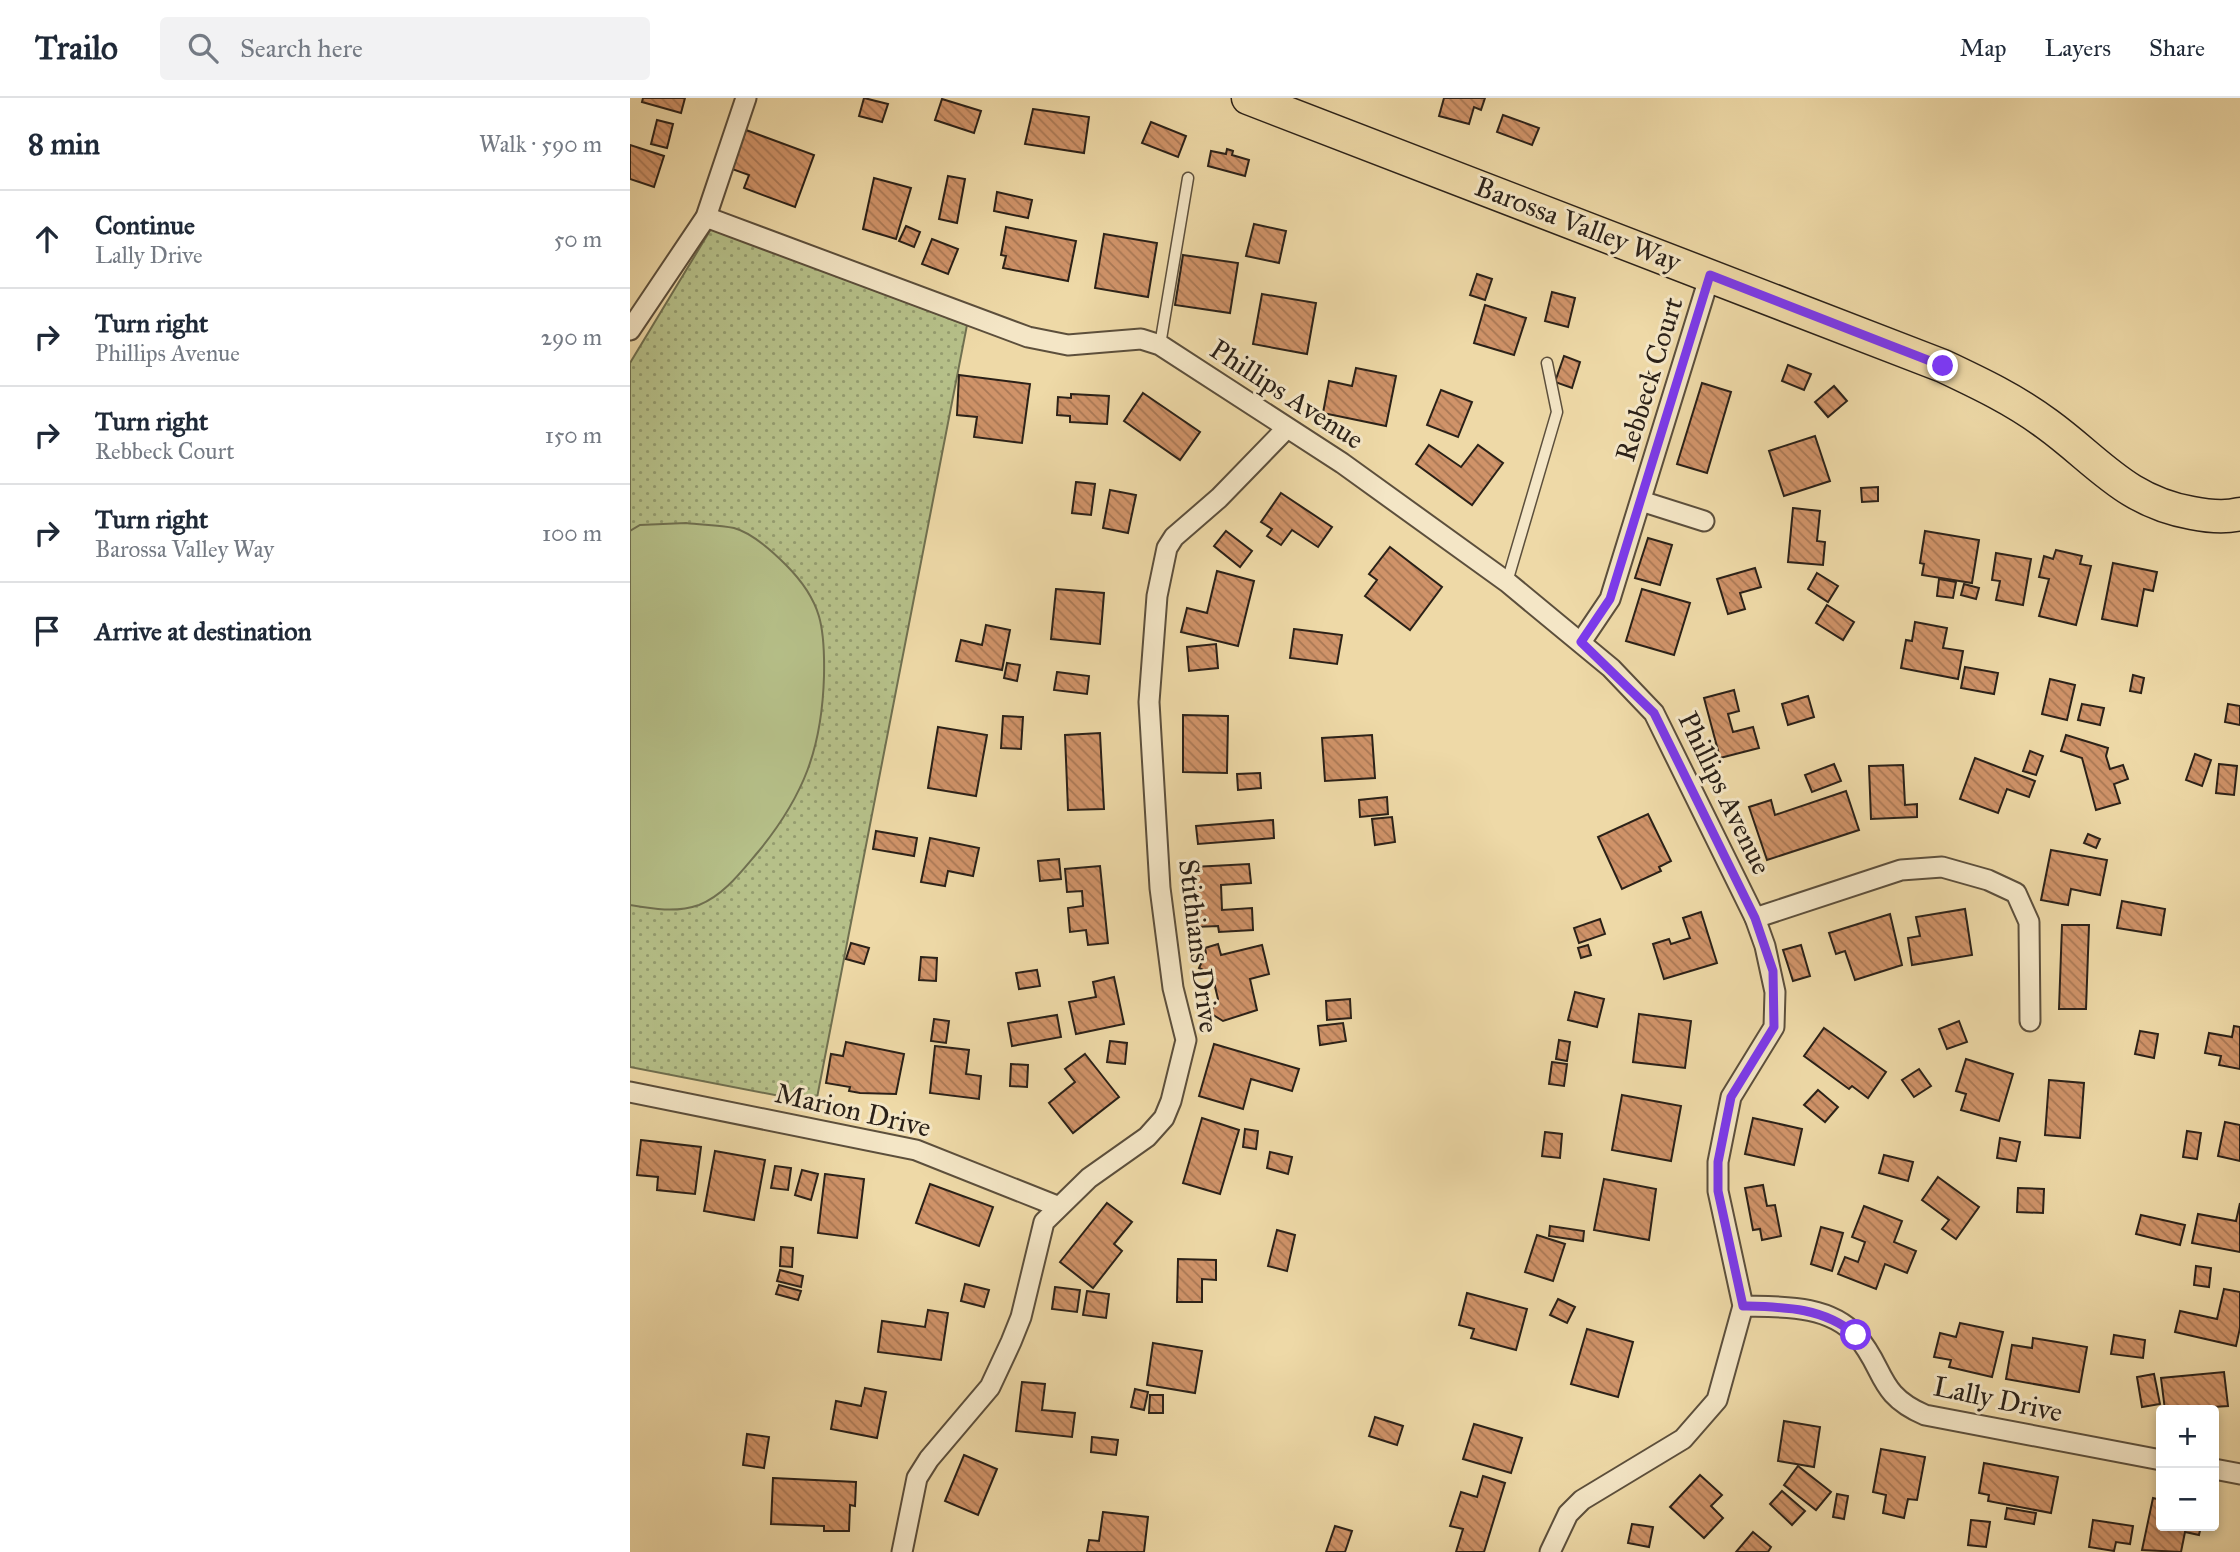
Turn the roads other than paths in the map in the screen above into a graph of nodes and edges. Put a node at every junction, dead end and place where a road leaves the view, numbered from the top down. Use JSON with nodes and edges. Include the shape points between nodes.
{"nodes":[{"id":1,"x":746,"y":98,"type":"edge"},
{"id":2,"x":1248,"y":98,"type":"edge"},
{"id":3,"x":1188,"y":178,"type":"dead end"},
{"id":4,"x":706,"y":217,"type":"junction"},
{"id":5,"x":1710,"y":275,"type":"junction"},
{"id":6,"x":630,"y":330,"type":"edge"},
{"id":7,"x":1160,"y":345,"type":"junction"},
{"id":8,"x":1547,"y":363,"type":"dead end"},
{"id":9,"x":1286,"y":429,"type":"junction"},
{"id":10,"x":1641,"y":501,"type":"junction"},
{"id":11,"x":2240,"y":514,"type":"edge"},
{"id":12,"x":1704,"y":521,"type":"dead end"},
{"id":13,"x":1507,"y":582,"type":"junction"},
{"id":14,"x":1581,"y":642,"type":"junction"},
{"id":15,"x":1755,"y":918,"type":"junction"},
{"id":16,"x":2030,"y":1021,"type":"dead end"},
{"id":17,"x":630,"y":1092,"type":"edge"},
{"id":18,"x":1057,"y":1206,"type":"junction"},
{"id":19,"x":1743,"y":1306,"type":"junction"},
{"id":20,"x":2156,"y":1459,"type":"edge"},
{"id":21,"x":2219,"y":1470,"type":"edge"},
{"id":22,"x":2240,"y":1474,"type":"edge"},
{"id":23,"x":902,"y":1552,"type":"edge"},
{"id":24,"x":1550,"y":1552,"type":"edge"}],
"edges":[{"from":1,"to":4,"type":"street"},
{"from":2,"to":5,"type":"main road","name":"Barossa Valley Way"},
{"from":3,"to":7,"type":"lane"},
{"from":4,"to":6,"type":"street"},
{"from":4,"to":7,"type":"street","name":"Phillips Avenue","via":[[1028,337],[1068,345],[1141,339]]},
{"from":5,"to":10,"type":"street","name":"Rebbeck Court"},
{"from":5,"to":11,"type":"main road","name":"Barossa Valley Way","via":[[1978,383],[2047,423],[2108,476],[2165,508],[2202,515]]},
{"from":7,"to":9,"type":"street","name":"Phillips Avenue"},
{"from":8,"to":13,"type":"lane","via":[[1557,412]]},
{"from":9,"to":13,"type":"street","name":"Phillips Avenue","via":[[1342,463]]},
{"from":9,"to":18,"type":"street","name":"Stithians Drive","via":[[1167,548],[1157,596],[1149,702],[1160,888],[1186,1040],[1164,1118],[1147,1137]]},
{"from":10,"to":12,"type":"street","name":"Rebbeck Court"},
{"from":10,"to":14,"type":"street","name":"Rebbeck Court","via":[[1610,599]]},
{"from":13,"to":14,"type":"street","name":"Phillips Avenue"},
{"from":14,"to":15,"type":"street","name":"Phillips Avenue","via":[[1654,713]]},
{"from":15,"to":16,"type":"street","via":[[1901,870],[1942,867],[1989,880],[2016,893],[2029,922]]},
{"from":15,"to":19,"type":"street","name":"Phillips Avenue","via":[[1773,971],[1774,1027],[1731,1097],[1718,1162],[1718,1191]]},
{"from":17,"to":18,"type":"street","name":"Marion Drive","via":[[916,1150]]},
{"from":18,"to":23,"type":"street","name":"Stithians Drive","via":[[1044,1222],[1021,1317],[995,1379],[918,1478]]},
{"from":19,"to":20,"type":"street","name":"Lally Drive","via":[[1806,1310],[1843,1324],[1867,1350],[1894,1398],[1925,1415]]},
{"from":19,"to":24,"type":"street","name":"Phillips Avenue","via":[[1717,1400],[1683,1439],[1582,1500],[1568,1514]]},
{"from":21,"to":22,"type":"street"}]}
